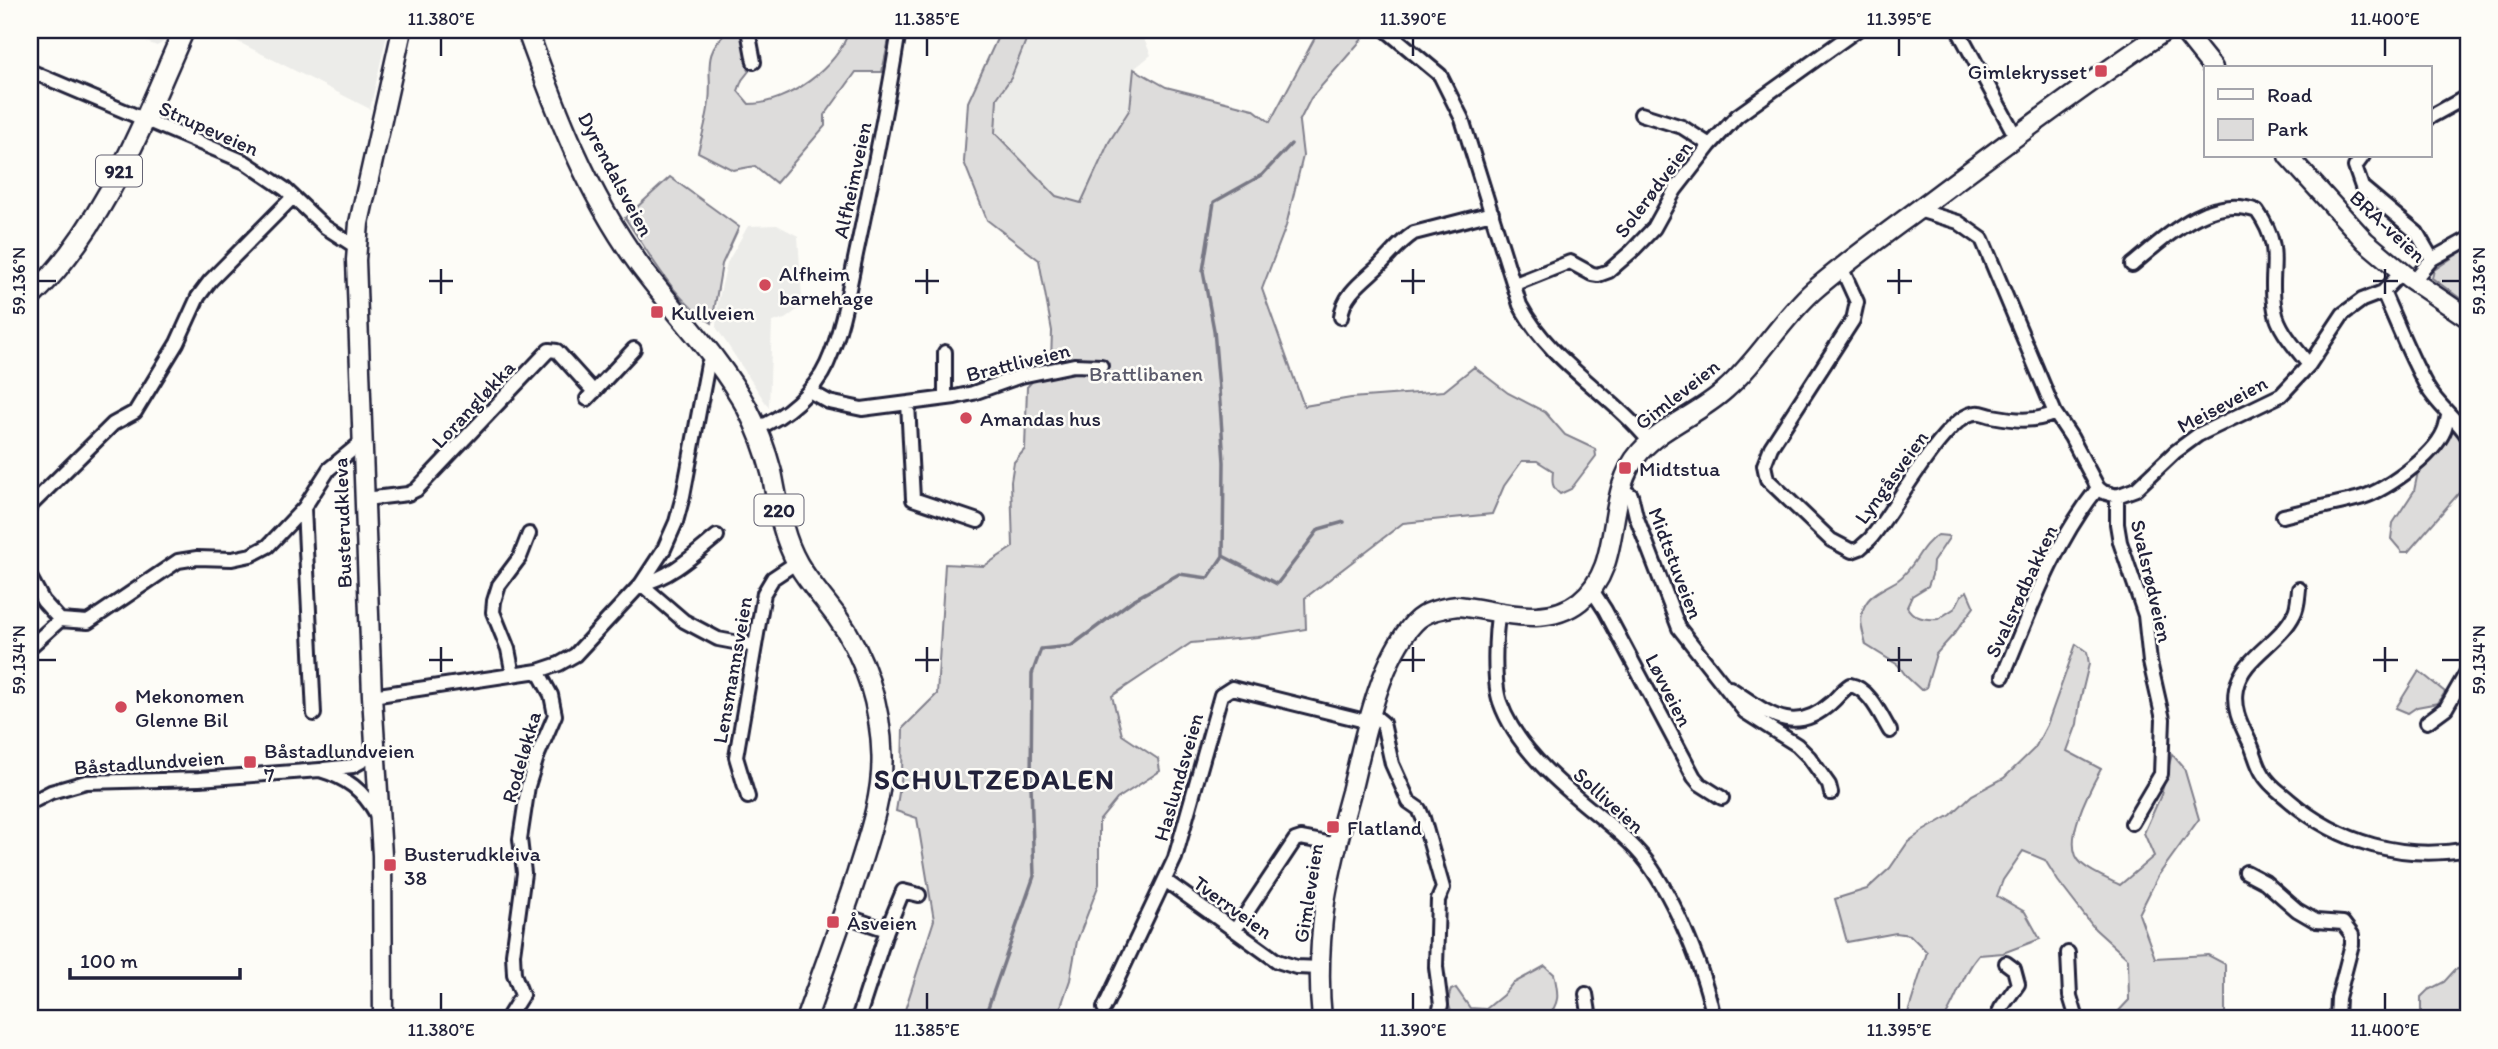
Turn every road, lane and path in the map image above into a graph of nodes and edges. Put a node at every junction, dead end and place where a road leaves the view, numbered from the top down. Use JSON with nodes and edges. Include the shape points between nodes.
{"nodes":[{"id":1,"x":184,"y":30,"type":"edge"},
{"id":2,"x":402,"y":30,"type":"edge"},
{"id":3,"x":528,"y":30,"type":"edge"},
{"id":4,"x":748,"y":30,"type":"edge"},
{"id":5,"x":899,"y":30,"type":"edge"},
{"id":6,"x":1386,"y":30,"type":"edge"},
{"id":7,"x":1857,"y":30,"type":"edge"},
{"id":8,"x":1958,"y":30,"type":"edge"},
{"id":9,"x":2161,"y":31,"type":"edge"},
{"id":10,"x":2186,"y":32,"type":"edge"},
{"id":11,"x":754,"y":62,"type":"dead end"},
{"id":12,"x":2212,"y":66,"type":"edge"},
{"id":13,"x":30,"y":71,"type":"edge"},
{"id":14,"x":2468,"y":96,"type":"edge"},
{"id":15,"x":1641,"y":114,"type":"dead end"},
{"id":16,"x":2432,"y":116,"type":"edge"},
{"id":17,"x":144,"y":119,"type":"junction"},
{"id":18,"x":2016,"y":136,"type":"junction"},
{"id":19,"x":1710,"y":145,"type":"junction"},
{"id":20,"x":2290,"y":158,"type":"edge"},
{"id":21,"x":2362,"y":158,"type":"edge"},
{"id":22,"x":293,"y":197,"type":"junction"},
{"id":23,"x":1918,"y":210,"type":"junction"},
{"id":24,"x":1492,"y":213,"type":"junction"},
{"id":25,"x":2468,"y":239,"type":"edge"},
{"id":26,"x":356,"y":247,"type":"junction"},
{"id":27,"x":2432,"y":259,"type":"junction"},
{"id":28,"x":2132,"y":265,"type":"dead end"},
{"id":29,"x":1842,"y":269,"type":"junction"},
{"id":30,"x":2408,"y":276,"type":"junction"},
{"id":31,"x":1515,"y":284,"type":"junction"},
{"id":32,"x":2383,"y":292,"type":"junction"},
{"id":33,"x":30,"y":298,"type":"edge"},
{"id":34,"x":1341,"y":317,"type":"dead end"},
{"id":35,"x":2468,"y":318,"type":"edge"},
{"id":36,"x":634,"y":349,"type":"dead end"},
{"id":37,"x":945,"y":352,"type":"dead end"},
{"id":38,"x":715,"y":359,"type":"junction"},
{"id":39,"x":2309,"y":365,"type":"junction"},
{"id":40,"x":1101,"y":366,"type":"dead end"},
{"id":41,"x":809,"y":391,"type":"junction"},
{"id":42,"x":945,"y":398,"type":"junction"},
{"id":43,"x":908,"y":403,"type":"junction"},
{"id":44,"x":2055,"y":413,"type":"junction"},
{"id":45,"x":2448,"y":416,"type":"junction"},
{"id":46,"x":757,"y":428,"type":"junction"},
{"id":47,"x":2468,"y":437,"type":"edge"},
{"id":48,"x":363,"y":441,"type":"junction"},
{"id":49,"x":1650,"y":442,"type":"junction"},
{"id":50,"x":1620,"y":488,"type":"junction"},
{"id":51,"x":2098,"y":488,"type":"junction"},
{"id":52,"x":2117,"y":496,"type":"junction"},
{"id":53,"x":365,"y":499,"type":"junction"},
{"id":54,"x":30,"y":506,"type":"edge"},
{"id":55,"x":304,"y":508,"type":"junction"},
{"id":56,"x":2283,"y":516,"type":"dead end"},
{"id":57,"x":978,"y":521,"type":"dead end"},
{"id":58,"x":529,"y":534,"type":"dead end"},
{"id":59,"x":717,"y":536,"type":"dead end"},
{"id":60,"x":797,"y":562,"type":"junction"},
{"id":61,"x":30,"y":577,"type":"edge"},
{"id":62,"x":641,"y":584,"type":"junction"},
{"id":63,"x":2299,"y":589,"type":"dead end"},
{"id":64,"x":1592,"y":590,"type":"junction"},
{"id":65,"x":1499,"y":611,"type":"junction"},
{"id":66,"x":60,"y":620,"type":"junction"},
{"id":67,"x":755,"y":646,"type":"junction"},
{"id":68,"x":30,"y":647,"type":"edge"},
{"id":69,"x":2468,"y":670,"type":"edge"},
{"id":70,"x":538,"y":671,"type":"junction"},
{"id":71,"x":513,"y":675,"type":"junction"},
{"id":72,"x":2003,"y":676,"type":"dead end"},
{"id":73,"x":1724,"y":685,"type":"junction"},
{"id":74,"x":372,"y":696,"type":"junction"},
{"id":75,"x":314,"y":714,"type":"dead end"},
{"id":76,"x":1370,"y":718,"type":"junction"},
{"id":77,"x":2427,"y":722,"type":"dead end"},
{"id":78,"x":1890,"y":731,"type":"dead end"},
{"id":79,"x":375,"y":754,"type":"junction"},
{"id":80,"x":320,"y":770,"type":"junction"},
{"id":81,"x":1831,"y":793,"type":"dead end"},
{"id":82,"x":748,"y":797,"type":"dead end"},
{"id":83,"x":1722,"y":798,"type":"dead end"},
{"id":84,"x":30,"y":803,"type":"edge"},
{"id":85,"x":379,"y":819,"type":"junction"},
{"id":86,"x":2132,"y":822,"type":"dead end"},
{"id":87,"x":1337,"y":845,"type":"junction"},
{"id":88,"x":2468,"y":849,"type":"edge"},
{"id":89,"x":2246,"y":872,"type":"dead end"},
{"id":90,"x":1166,"y":881,"type":"junction"},
{"id":91,"x":919,"y":895,"type":"dead end"},
{"id":92,"x":843,"y":915,"type":"junction"},
{"id":93,"x":887,"y":930,"type":"junction"},
{"id":94,"x":1235,"y":930,"type":"junction"},
{"id":95,"x":2068,"y":953,"type":"dead end"},
{"id":96,"x":2006,"y":962,"type":"dead end"},
{"id":97,"x":1321,"y":968,"type":"junction"},
{"id":98,"x":1586,"y":994,"type":"dead end"},
{"id":99,"x":1104,"y":1008,"type":"dead end"},
{"id":100,"x":383,"y":1019,"type":"edge"},
{"id":101,"x":507,"y":1019,"type":"edge"},
{"id":102,"x":806,"y":1019,"type":"edge"},
{"id":103,"x":858,"y":1019,"type":"edge"},
{"id":104,"x":1322,"y":1019,"type":"edge"},
{"id":105,"x":1434,"y":1019,"type":"edge"},
{"id":106,"x":1590,"y":1019,"type":"edge"},
{"id":107,"x":1714,"y":1019,"type":"edge"},
{"id":108,"x":1996,"y":1019,"type":"edge"},
{"id":109,"x":2077,"y":1019,"type":"edge"},
{"id":110,"x":2337,"y":1019,"type":"edge"}],
"edges":[{"from":1,"to":17,"type":"main road","number":"921"},
{"from":2,"to":26,"type":"street","name":"Busterudkleva"},
{"from":3,"to":38,"type":"main road","name":"Dyrendalsveien","number":"220","via":[[550,95],[604,211],[643,270]]},
{"from":4,"to":11,"type":"street"},
{"from":5,"to":41,"type":"street","name":"Alfheimveien","via":[[845,312],[826,367]]},
{"from":6,"to":24,"type":"street","via":[[1446,85],[1462,119]]},
{"from":7,"to":19,"type":"street","name":"Solerødveien","via":[[1737,116]]},
{"from":8,"to":18,"type":"street"},
{"from":9,"to":10,"type":"street","via":[[2173,38]]},
{"from":9,"to":18,"type":"street","name":"Gimleveien"},
{"from":10,"to":12,"type":"street"},
{"from":13,"to":17,"type":"street","name":"Strupeveien"},
{"from":14,"to":16,"type":"street"},
{"from":15,"to":19,"type":"street","name":"Solerødveien","via":[[1682,127]]},
{"from":17,"to":22,"type":"street","name":"Strupeveien","via":[[245,162]]},
{"from":17,"to":33,"type":"main road","number":"921","via":[[103,204],[75,247]]},
{"from":18,"to":23,"type":"street","name":"Gimleveien"},
{"from":19,"to":31,"type":"street","name":"Solerødveien","via":[[1675,190],[1654,228],[1609,271],[1592,274],[1570,262]]},
{"from":20,"to":30,"type":"street","name":"BRA-veien","via":[[2365,241]]},
{"from":21,"to":27,"type":"street","via":[[2355,173],[2362,187],[2417,233]]},
{"from":22,"to":26,"type":"street","name":"Strupeveien","via":[[325,227]]},
{"from":22,"to":54,"type":"street","via":[[198,297],[177,343],[135,412],[113,424]]},
{"from":23,"to":29,"type":"street","name":"Gimleveien"},
{"from":23,"to":44,"type":"street","via":[[1958,222],[1982,239]]},
{"from":24,"to":31,"type":"street"},
{"from":24,"to":34,"type":"street","via":[[1404,239],[1353,291]]},
{"from":25,"to":27,"type":"street"},
{"from":26,"to":48,"type":"street","name":"Busterudkleva"},
{"from":27,"to":30,"type":"street","name":"Meiseveien"},
{"from":28,"to":39,"type":"street","via":[[2185,224],[2210,211],[2234,205],[2257,211],[2273,238],[2274,309]]},
{"from":29,"to":44,"type":"street","name":"Lyngåsveien","via":[[1857,302],[1853,320],[1764,465],[1767,479],[1831,540],[1852,551],[1871,539],[1932,451],[1965,415],[2019,421]]},
{"from":29,"to":49,"type":"street","name":"Gimleveien","via":[[1802,302],[1727,389]]},
{"from":30,"to":32,"type":"street","name":"Meiseveien"},
{"from":30,"to":35,"type":"street","name":"BRA-veien"},
{"from":31,"to":49,"type":"street","via":[[1526,316],[1548,344]]},
{"from":32,"to":39,"type":"street","name":"Meiseveien","via":[[2343,314]]},
{"from":32,"to":45,"type":"street","via":[[2427,387]]},
{"from":36,"to":53,"type":"street","name":"Lorangløkka","via":[[591,395],[557,351],[549,350],[416,490]]},
{"from":37,"to":42,"type":"street","name":"Brattliveien"},
{"from":38,"to":46,"type":"main road","name":"Dyrendalsveien","number":"220"},
{"from":38,"to":62,"type":"street","via":[[708,364],[676,522]]},
{"from":39,"to":52,"type":"street","name":"Meiseveien","via":[[2281,395],[2198,435],[2136,489]]},
{"from":40,"to":42,"type":"street","name":"Brattliveien","via":[[1074,365]]},
{"from":41,"to":43,"type":"street","name":"Brattliveien","via":[[829,402],[862,409]]},
{"from":41,"to":46,"type":"street","name":"Alfheimveien"},
{"from":42,"to":43,"type":"street","name":"Brattliveien"},
{"from":43,"to":57,"type":"street","via":[[913,499]]},
{"from":44,"to":51,"type":"street"},
{"from":45,"to":47,"type":"street"},
{"from":45,"to":56,"type":"street","via":[[2435,446],[2379,490]]},
{"from":46,"to":60,"type":"main road","name":"Dyrendalsveien","number":"220","via":[[783,530]]},
{"from":48,"to":53,"type":"street","name":"Busterudkleva"},
{"from":48,"to":55,"type":"street","via":[[329,469]]},
{"from":49,"to":50,"type":"street","name":"Gimleveien","via":[[1632,463]]},
{"from":50,"to":64,"type":"street","name":"Gimleveien","via":[[1604,569]]},
{"from":50,"to":73,"type":"street","name":"Midtstuveien","via":[[1631,495],[1679,628]]},
{"from":51,"to":52,"type":"street","name":"Svalsrødveien"},
{"from":51,"to":72,"type":"street","name":"Svalsrødbakken","via":[[2039,587]]},
{"from":52,"to":86,"type":"street","name":"Svalsrødveien","via":[[2118,533],[2145,615],[2163,719],[2161,774]]},
{"from":53,"to":74,"type":"street","name":"Busterudkleva"},
{"from":55,"to":66,"type":"street","via":[[268,546],[251,555],[178,561],[88,622]]},
{"from":55,"to":75,"type":"street"},
{"from":58,"to":71,"type":"street","via":[[494,601],[493,612]]},
{"from":59,"to":62,"type":"street","via":[[654,581]]},
{"from":60,"to":67,"type":"street","name":"Lensmannsveien","via":[[773,578],[764,593]]},
{"from":60,"to":92,"type":"main road","name":"Dyrendalsveien","number":"220","via":[[857,649],[880,730],[879,793]]},
{"from":61,"to":66,"type":"street"},
{"from":62,"to":67,"type":"street","via":[[684,621],[718,639]]},
{"from":62,"to":70,"type":"street","via":[[575,655]]},
{"from":63,"to":88,"type":"street","via":[[2296,612],[2245,668],[2236,689],[2236,715],[2262,774],[2314,820],[2355,840],[2418,853]]},
{"from":64,"to":65,"type":"street","name":"Gimleveien","via":[[1564,611],[1545,616]]},
{"from":64,"to":83,"type":"street","name":"Løvveien","via":[[1694,777]]},
{"from":65,"to":76,"type":"street","name":"Gimleveien","via":[[1458,606],[1420,617],[1404,634]]},
{"from":65,"to":107,"type":"street","name":"Solliveien","via":[[1497,687],[1507,719],[1544,767],[1647,862],[1695,957]]},
{"from":66,"to":68,"type":"street"},
{"from":67,"to":82,"type":"street","name":"Lensmannsveien","via":[[736,757]]},
{"from":69,"to":77,"type":"street","via":[[2446,708]]},
{"from":70,"to":71,"type":"street"},
{"from":70,"to":101,"type":"street","name":"Rodeløkka","via":[[555,715],[528,786],[520,839],[524,873],[513,954],[522,995]]},
{"from":71,"to":74,"type":"street"},
{"from":73,"to":78,"type":"street","name":"Midtstuveien","via":[[1759,708],[1791,721],[1807,720],[1850,685],[1858,686]]},
{"from":73,"to":81,"type":"street","name":"Midtstuveien","via":[[1745,712],[1809,757]]},
{"from":74,"to":79,"type":"street","name":"Busterudkleva"},
{"from":76,"to":87,"type":"street","name":"Gimleveien"},
{"from":76,"to":90,"type":"street","name":"Haslundsveien","via":[[1232,688],[1226,691],[1221,695]]},
{"from":76,"to":105,"type":"street","via":[[1383,723],[1396,772],[1409,802],[1423,818],[1443,888],[1438,901],[1436,967],[1441,1004]]},
{"from":79,"to":80,"type":"street","via":[[353,766]]},
{"from":79,"to":85,"type":"street","name":"Busterudkleva"},
{"from":80,"to":84,"type":"street","name":"Båstadlundveien","via":[[86,782]]},
{"from":80,"to":85,"type":"street","name":"Båstadlundveien","via":[[358,788]]},
{"from":85,"to":100,"type":"street","name":"Busterudkleva"},
{"from":87,"to":94,"type":"street","via":[[1295,840]]},
{"from":87,"to":97,"type":"street","name":"Gimleveien","via":[[1325,902]]},
{"from":89,"to":110,"type":"street","via":[[2316,921],[2337,921],[2348,928],[2352,944]]},
{"from":90,"to":94,"type":"street","name":"Tverrveien"},
{"from":90,"to":99,"type":"street","name":"Haslundsveien"},
{"from":91,"to":93,"type":"street","via":[[903,891]]},
{"from":92,"to":93,"type":"street"},
{"from":92,"to":102,"type":"main road","name":"Dyrendalsveien","number":"220"},
{"from":93,"to":103,"type":"street"},
{"from":94,"to":97,"type":"street","name":"Tverrveien","via":[[1277,961]]},
{"from":95,"to":109,"type":"street","via":[[2070,996]]},
{"from":96,"to":108,"type":"street","via":[[2014,969],[2018,984]]},
{"from":97,"to":104,"type":"street","name":"Gimleveien"},
{"from":98,"to":106,"type":"street"}]}
